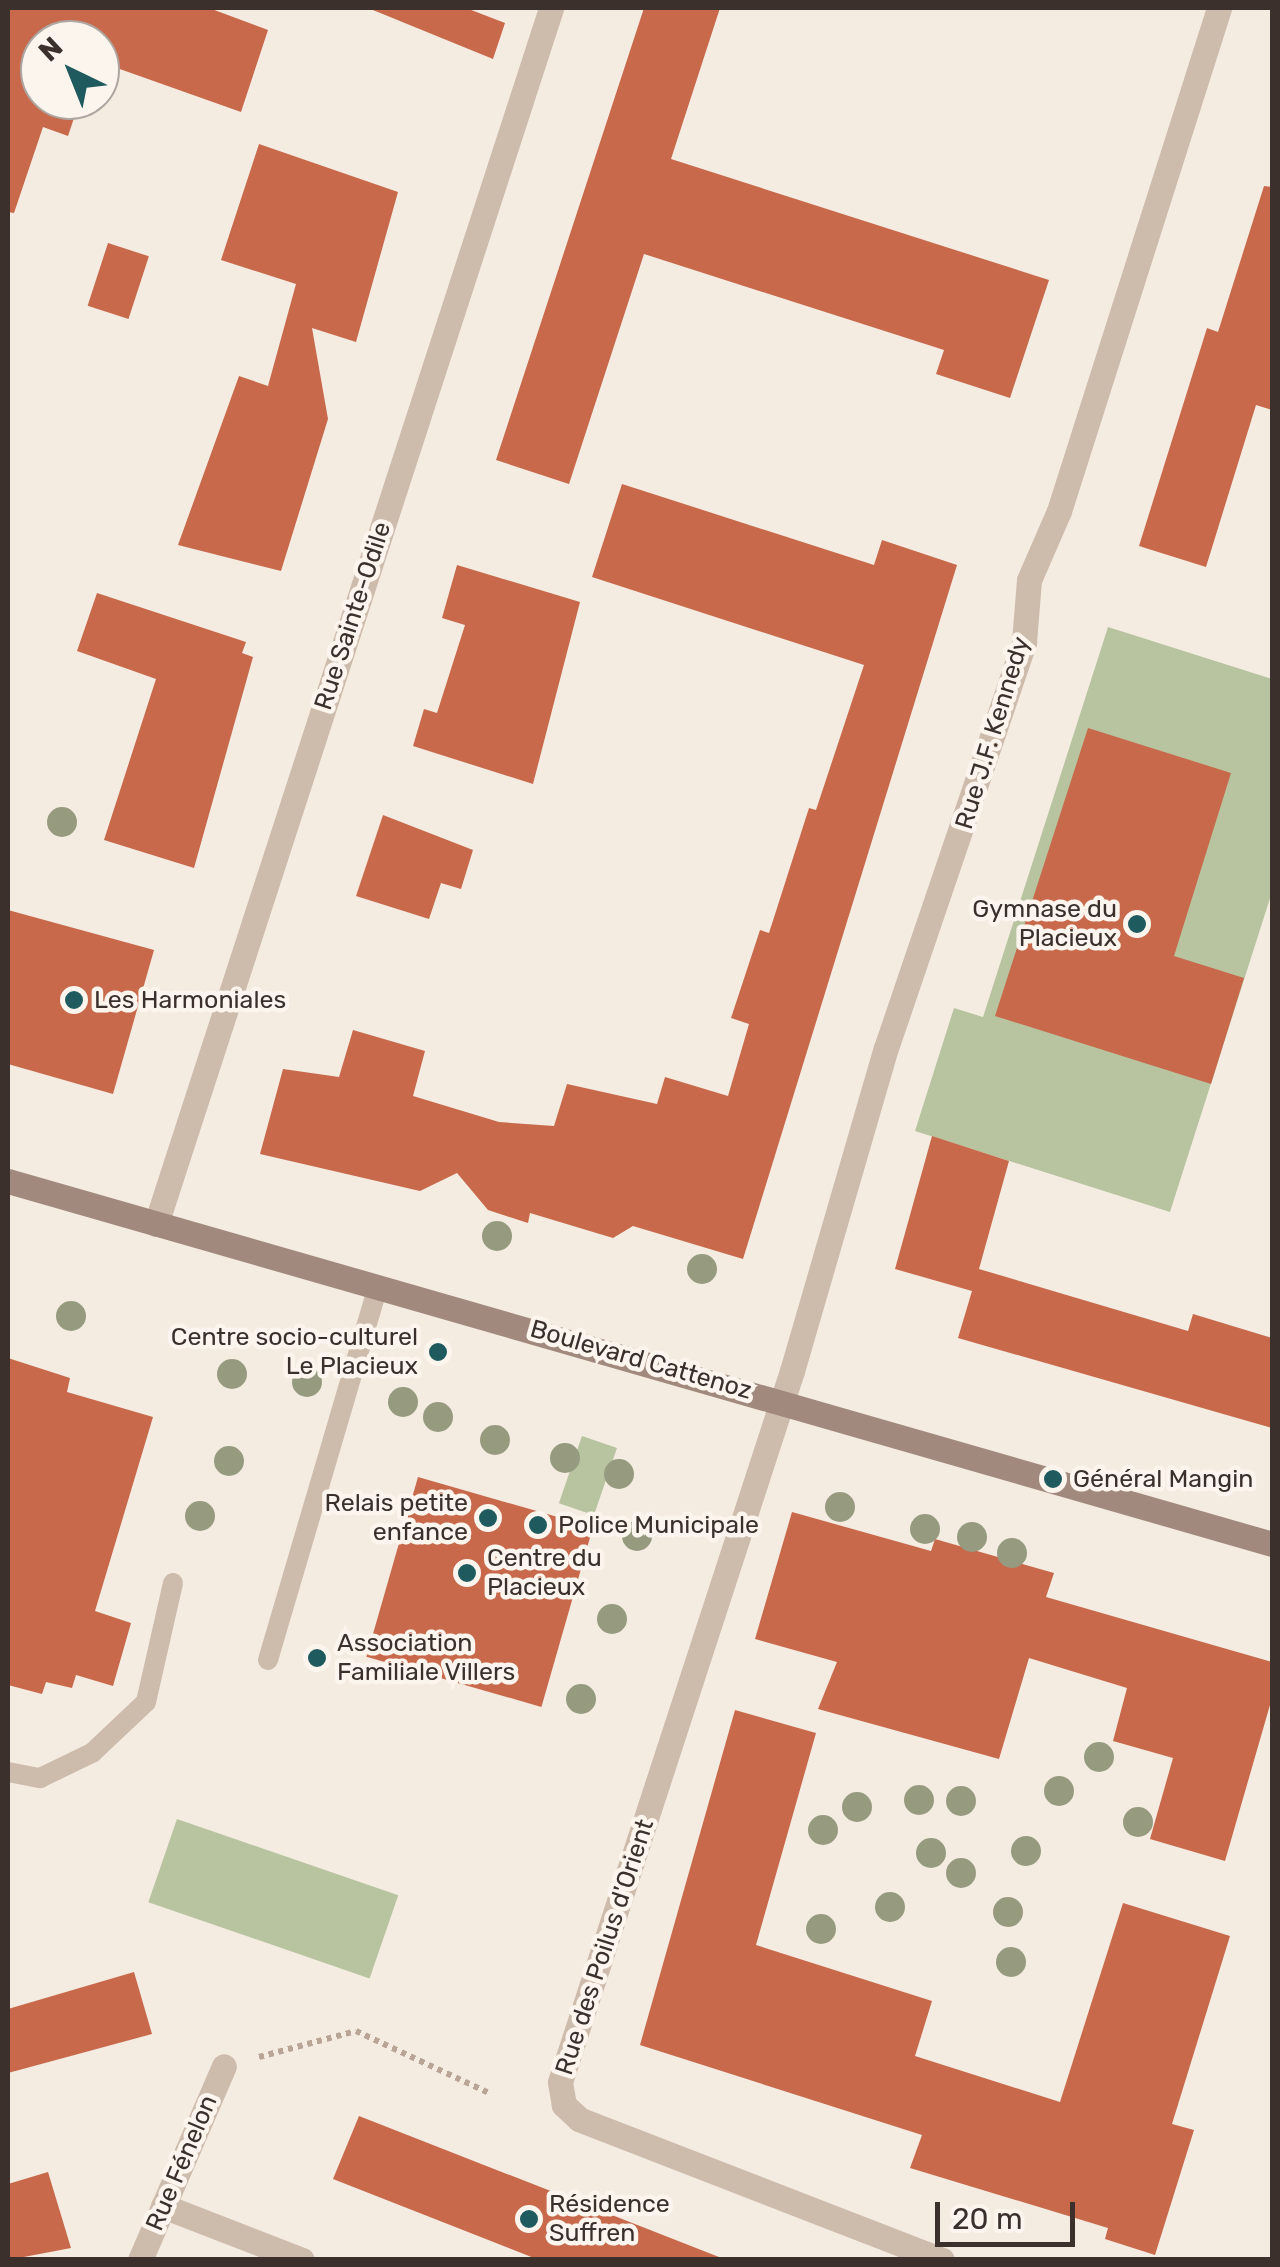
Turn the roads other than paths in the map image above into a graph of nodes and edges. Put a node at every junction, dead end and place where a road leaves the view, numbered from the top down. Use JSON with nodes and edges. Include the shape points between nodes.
{"nodes":[{"id":1,"x":550,"y":8,"type":"edge"},
{"id":2,"x":1219,"y":8,"type":"edge"},
{"id":3,"x":8,"y":1180,"type":"edge"},
{"id":4,"x":156,"y":1224,"type":"junction"},
{"id":5,"x":378,"y":1286,"type":"junction"},
{"id":6,"x":782,"y":1400,"type":"junction"},
{"id":7,"x":1272,"y":1544,"type":"edge"},
{"id":8,"x":174,"y":1583,"type":"dead end"},
{"id":9,"x":268,"y":1660,"type":"dead end"},
{"id":10,"x":8,"y":1772,"type":"edge"},
{"id":11,"x":224,"y":2066,"type":"road end"},
{"id":12,"x":163,"y":2206,"type":"junction"},
{"id":13,"x":140,"y":2260,"type":"edge"},
{"id":14,"x":302,"y":2260,"type":"edge"},
{"id":15,"x":942,"y":2260,"type":"edge"}],
"edges":[{"from":1,"to":4,"type":"street","name":"Rue Sainte-Odile"},
{"from":2,"to":6,"type":"street","name":"Rue J.F. Kennedy","via":[[1060,511],[1029,580],[1024,642],[886,1048]]},
{"from":3,"to":4,"type":"street","name":"Boulevard Cattenoz"},
{"from":4,"to":5,"type":"street","name":"Boulevard Cattenoz"},
{"from":5,"to":6,"type":"street","name":"Boulevard Cattenoz"},
{"from":5,"to":9,"type":"lane"},
{"from":6,"to":7,"type":"street","name":"Boulevard Cattenoz"},
{"from":6,"to":15,"type":"street","name":"Rue des Poilus d'Orient","via":[[561,2094],[579,2119]]},
{"from":8,"to":10,"type":"lane","via":[[146,1702],[74,1761],[40,1778]]},
{"from":11,"to":12,"type":"street","name":"Rue Fénelon"},
{"from":12,"to":13,"type":"street","name":"Rue Fénelon"},
{"from":12,"to":14,"type":"street"}]}
